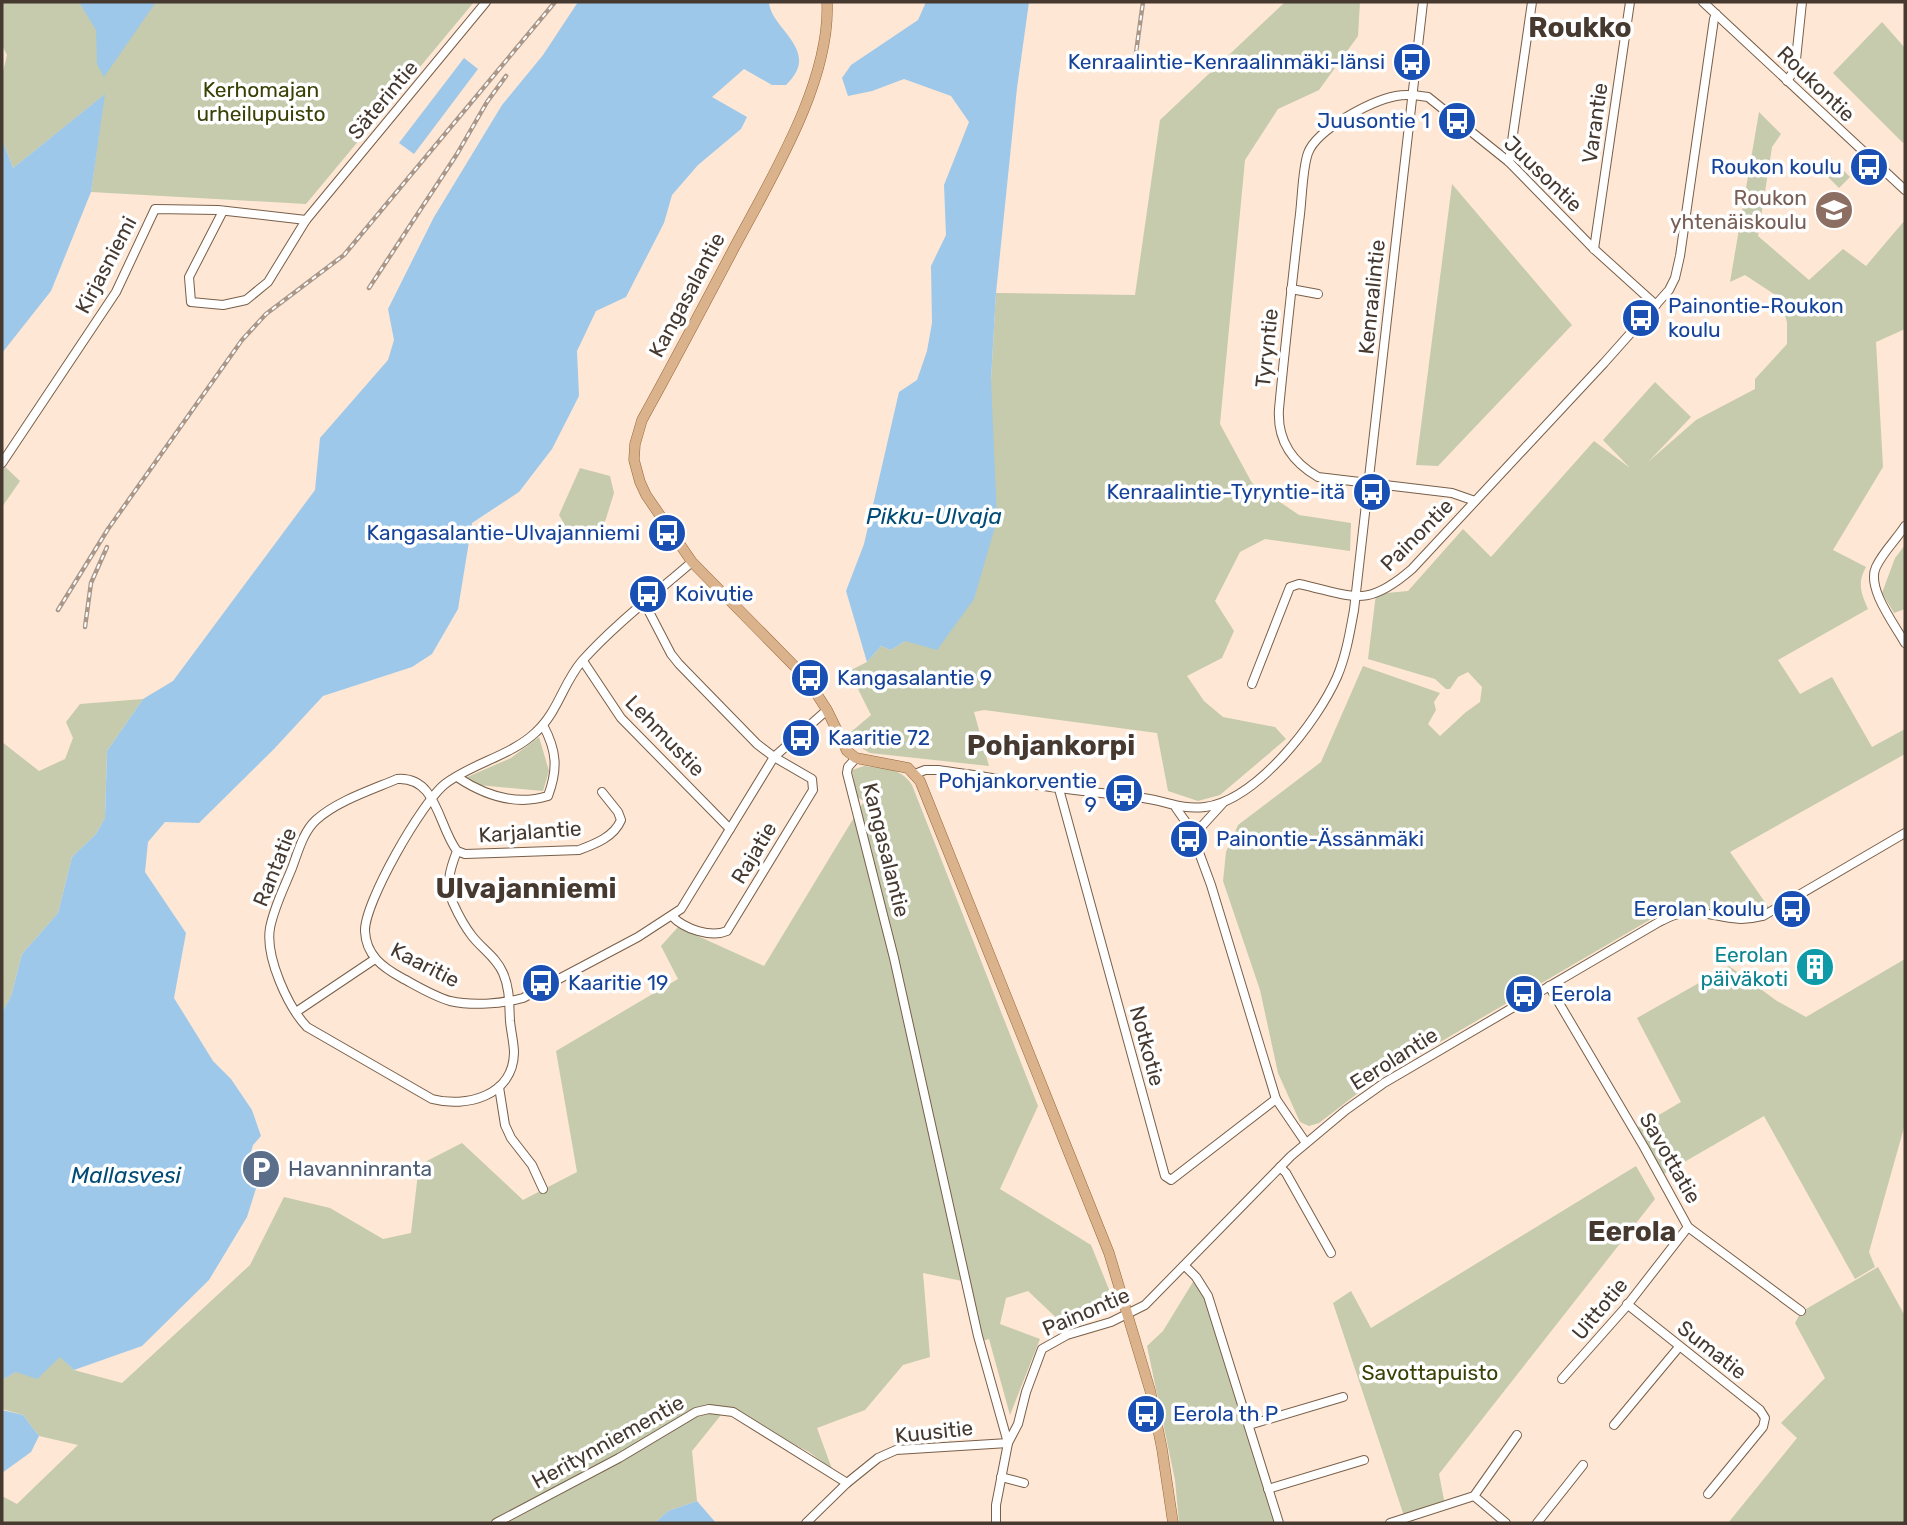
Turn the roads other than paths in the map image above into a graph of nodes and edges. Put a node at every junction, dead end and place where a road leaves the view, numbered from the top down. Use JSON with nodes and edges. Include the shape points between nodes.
{"nodes":[{"id":1,"x":486,"y":2,"type":"edge"},
{"id":2,"x":827,"y":2,"type":"edge"},
{"id":3,"x":1423,"y":2,"type":"edge"},
{"id":4,"x":1532,"y":2,"type":"edge"},
{"id":5,"x":1630,"y":2,"type":"edge"},
{"id":6,"x":1703,"y":2,"type":"edge"},
{"id":7,"x":1801,"y":2,"type":"edge"},
{"id":8,"x":1716,"y":14,"type":"junction"},
{"id":9,"x":1787,"y":80,"type":"junction"},
{"id":10,"x":1412,"y":94,"type":"junction"},
{"id":11,"x":1509,"y":162,"type":"junction"},
{"id":12,"x":1905,"y":190,"type":"edge"},
{"id":13,"x":223,"y":211,"type":"junction"},
{"id":14,"x":306,"y":220,"type":"junction"},
{"id":15,"x":1594,"y":249,"type":"junction"},
{"id":16,"x":1291,"y":289,"type":"junction"},
{"id":17,"x":1318,"y":294,"type":"dead end"},
{"id":18,"x":1656,"y":305,"type":"junction"},
{"id":19,"x":2,"y":463,"type":"edge"},
{"id":20,"x":1369,"y":482,"type":"junction"},
{"id":21,"x":1475,"y":501,"type":"junction"},
{"id":22,"x":1905,"y":526,"type":"edge"},
{"id":23,"x":692,"y":562,"type":"junction"},
{"id":24,"x":1356,"y":596,"type":"junction"},
{"id":25,"x":645,"y":604,"type":"junction"},
{"id":26,"x":1905,"y":643,"type":"edge"},
{"id":27,"x":583,"y":661,"type":"junction"},
{"id":28,"x":1252,"y":684,"type":"dead end"},
{"id":29,"x":827,"y":710,"type":"junction"},
{"id":30,"x":543,"y":725,"type":"junction"},
{"id":31,"x":774,"y":757,"type":"junction"},
{"id":32,"x":856,"y":758,"type":"junction"},
{"id":33,"x":915,"y":774,"type":"junction"},
{"id":34,"x":457,"y":777,"type":"junction"},
{"id":35,"x":1059,"y":789,"type":"junction"},
{"id":36,"x":602,"y":792,"type":"dead end"},
{"id":37,"x":432,"y":797,"type":"junction"},
{"id":38,"x":1223,"y":803,"type":"junction"},
{"id":39,"x":1176,"y":808,"type":"junction"},
{"id":40,"x":730,"y":828,"type":"junction"},
{"id":41,"x":1905,"y":833,"type":"edge"},
{"id":42,"x":1196,"y":847,"type":"junction"},
{"id":43,"x":457,"y":852,"type":"junction"},
{"id":44,"x":672,"y":916,"type":"junction"},
{"id":45,"x":375,"y":959,"type":"junction"},
{"id":46,"x":1549,"y":986,"type":"junction"},
{"id":47,"x":509,"y":1002,"type":"junction"},
{"id":48,"x":296,"y":1012,"type":"junction"},
{"id":49,"x":499,"y":1087,"type":"junction"},
{"id":50,"x":1276,"y":1098,"type":"junction"},
{"id":51,"x":1306,"y":1143,"type":"junction"},
{"id":52,"x":1280,"y":1167,"type":"junction"},
{"id":53,"x":543,"y":1189,"type":"dead end"},
{"id":54,"x":1688,"y":1227,"type":"junction"},
{"id":55,"x":1331,"y":1253,"type":"dead end"},
{"id":56,"x":1185,"y":1266,"type":"junction"},
{"id":57,"x":1627,"y":1304,"type":"junction"},
{"id":58,"x":1801,"y":1311,"type":"dead end"},
{"id":59,"x":1129,"y":1314,"type":"junction"},
{"id":60,"x":1679,"y":1347,"type":"junction"},
{"id":61,"x":1562,"y":1379,"type":"dead end"},
{"id":62,"x":1343,"y":1397,"type":"dead end"},
{"id":63,"x":1249,"y":1425,"type":"junction"},
{"id":64,"x":1614,"y":1425,"type":"dead end"},
{"id":65,"x":1517,"y":1435,"type":"dead end"},
{"id":66,"x":1008,"y":1443,"type":"junction"},
{"id":67,"x":1364,"y":1461,"type":"dead end"},
{"id":68,"x":1583,"y":1465,"type":"dead end"},
{"id":69,"x":1001,"y":1477,"type":"junction"},
{"id":70,"x":847,"y":1483,"type":"junction"},
{"id":71,"x":1024,"y":1483,"type":"dead end"},
{"id":72,"x":1268,"y":1489,"type":"junction"},
{"id":73,"x":1708,"y":1494,"type":"dead end"},
{"id":74,"x":1474,"y":1496,"type":"junction"},
{"id":75,"x":496,"y":1523,"type":"edge"},
{"id":76,"x":806,"y":1523,"type":"edge"},
{"id":77,"x":996,"y":1523,"type":"edge"},
{"id":78,"x":1173,"y":1523,"type":"edge"},
{"id":79,"x":1279,"y":1523,"type":"edge"},
{"id":80,"x":1390,"y":1523,"type":"edge"},
{"id":81,"x":1507,"y":1523,"type":"edge"},
{"id":82,"x":1537,"y":1523,"type":"edge"}],
"edges":[{"from":1,"to":14,"type":"street","name":"Säterintie"},
{"from":2,"to":23,"type":"main road","name":"Kangasalantie","via":[[824,45],[787,149],[642,420],[635,444],[640,482]]},
{"from":3,"to":10,"type":"street","name":"Kenraalintie"},
{"from":4,"to":11,"type":"street"},
{"from":5,"to":15,"type":"street","name":"Varantie"},
{"from":6,"to":8,"type":"street","name":"Roukontie"},
{"from":7,"to":9,"type":"street","via":[[1795,69]]},
{"from":8,"to":9,"type":"street","name":"Roukontie"},
{"from":8,"to":18,"type":"street","name":"Painontie","via":[[1680,256],[1675,278]]},
{"from":9,"to":12,"type":"street","name":"Roukontie"},
{"from":10,"to":11,"type":"street","name":"Juusontie","via":[[1428,97]]},
{"from":10,"to":16,"type":"street","name":"Tyryntie","via":[[1392,97],[1328,127],[1307,154]]},
{"from":10,"to":20,"type":"street","name":"Kenraalintie"},
{"from":11,"to":15,"type":"street","name":"Juusontie"},
{"from":13,"to":14,"type":"street","name":"Kirjasniemi"},
{"from":13,"to":14,"type":"street","name":"Säterintie","via":[[189,277],[191,302],[223,305],[246,300],[268,282]]},
{"from":13,"to":19,"type":"street","name":"Kirjasniemi","via":[[155,209],[116,292]]},
{"from":15,"to":18,"type":"street","name":"Juusontie"},
{"from":16,"to":17,"type":"street"},
{"from":16,"to":20,"type":"street","name":"Tyryntie","via":[[1279,409],[1281,435],[1294,458],[1318,477]]},
{"from":18,"to":21,"type":"street","name":"Painontie"},
{"from":20,"to":21,"type":"street","name":"Tyryntie","via":[[1452,493]]},
{"from":20,"to":24,"type":"street","name":"Kenraalintie"},
{"from":21,"to":24,"type":"street","name":"Painontie","via":[[1392,586],[1377,594]]},
{"from":22,"to":26,"type":"street","via":[[1873,577]]},
{"from":23,"to":25,"type":"street","name":"Kaaritie"},
{"from":23,"to":29,"type":"main road","name":"Kangasalantie","via":[[807,679]]},
{"from":24,"to":28,"type":"street","via":[[1300,584],[1290,587]]},
{"from":24,"to":38,"type":"street","via":[[1337,677],[1319,710],[1274,766]]},
{"from":25,"to":27,"type":"street","name":"Kaaritie"},
{"from":25,"to":31,"type":"street","via":[[671,654]]},
{"from":27,"to":30,"type":"street","name":"Kaaritie"},
{"from":27,"to":40,"type":"street","name":"Lehmustie","via":[[621,718]]},
{"from":29,"to":31,"type":"street","name":"Kaaritie"},
{"from":29,"to":32,"type":"main road","name":"Kangasalantie","via":[[847,751]]},
{"from":30,"to":34,"type":"street","name":"Kaaritie","via":[[531,737]]},
{"from":30,"to":34,"type":"street","via":[[555,760],[548,796],[525,802],[484,792]]},
{"from":31,"to":40,"type":"street","name":"Kaaritie"},
{"from":31,"to":44,"type":"street","name":"Rajatie","via":[[812,779],[813,790],[727,931],[706,932]]},
{"from":32,"to":33,"type":"main road","via":[[908,768]]},
{"from":32,"to":66,"type":"street","name":"Kangasalantie","via":[[847,773],[897,971],[978,1335]]},
{"from":33,"to":35,"type":"street","via":[[938,770]]},
{"from":33,"to":59,"type":"main road","via":[[1109,1253]]},
{"from":34,"to":37,"type":"street","name":"Kaaritie"},
{"from":35,"to":39,"type":"street","via":[[1145,798]]},
{"from":35,"to":50,"type":"street","name":"Notkotie","via":[[1164,1176],[1171,1180]]},
{"from":36,"to":43,"type":"street","name":"Karjalantie","via":[[621,820],[609,836],[594,845],[579,850]]},
{"from":37,"to":43,"type":"street","name":"Karjalantie"},
{"from":37,"to":45,"type":"street","name":"Kaaritie","via":[[373,897],[365,932]]},
{"from":37,"to":48,"type":"street","name":"Rantatie","via":[[409,778],[397,779],[326,812],[305,834],[270,931],[283,989]]},
{"from":38,"to":39,"type":"street"},
{"from":38,"to":42,"type":"street","via":[[1202,826]]},
{"from":39,"to":42,"type":"street"},
{"from":40,"to":44,"type":"street","name":"Kaaritie"},
{"from":41,"to":46,"type":"street","name":"Eerolantie","via":[[1763,916],[1740,920],[1675,914]]},
{"from":42,"to":50,"type":"street"},
{"from":43,"to":47,"type":"street","via":[[450,869],[454,904],[472,937],[495,957],[509,990]]},
{"from":44,"to":47,"type":"street","name":"Kaaritie"},
{"from":45,"to":47,"type":"street","name":"Kaaritie","via":[[448,1000]]},
{"from":45,"to":48,"type":"street"},
{"from":46,"to":51,"type":"street","name":"Eerolantie","via":[[1384,1083]]},
{"from":46,"to":54,"type":"street","name":"Savottatie"},
{"from":47,"to":49,"type":"street","via":[[514,1054]]},
{"from":48,"to":49,"type":"street","name":"Rantatie","via":[[307,1027],[432,1099],[449,1104],[480,1099]]},
{"from":49,"to":53,"type":"street","via":[[510,1138],[532,1165]]},
{"from":50,"to":51,"type":"street"},
{"from":51,"to":52,"type":"street","name":"Eerolantie"},
{"from":52,"to":55,"type":"street"},
{"from":52,"to":56,"type":"street","name":"Eerolantie"},
{"from":54,"to":57,"type":"street","name":"Uittotie"},
{"from":54,"to":58,"type":"street","name":"Savottatie"},
{"from":56,"to":59,"type":"street","name":"Painontie","via":[[1145,1305]]},
{"from":56,"to":63,"type":"street","via":[[1208,1296]]},
{"from":57,"to":60,"type":"street","name":"Sumatie"},
{"from":57,"to":61,"type":"street","name":"Uittotie"},
{"from":59,"to":66,"type":"street","name":"Painontie","via":[[1067,1335],[1042,1349]]},
{"from":59,"to":78,"type":"main road","via":[[1150,1390]]},
{"from":60,"to":64,"type":"street"},
{"from":60,"to":73,"type":"street","name":"Sumatie","via":[[1765,1418],[1763,1427]]},
{"from":62,"to":63,"type":"street"},
{"from":63,"to":72,"type":"street"},
{"from":65,"to":74,"type":"street"},
{"from":66,"to":69,"type":"street","name":"Kangasalantie"},
{"from":66,"to":70,"type":"street","name":"Kuusitie","via":[[896,1450]]},
{"from":67,"to":72,"type":"street"},
{"from":68,"to":82,"type":"street"},
{"from":69,"to":71,"type":"street"},
{"from":69,"to":77,"type":"street","name":"Kangasalantie"},
{"from":70,"to":75,"type":"street","name":"Heritynniementie","via":[[733,1412],[709,1409]]},
{"from":70,"to":76,"type":"street","name":"Kuusitie"},
{"from":72,"to":79,"type":"street"},
{"from":74,"to":80,"type":"street"},
{"from":74,"to":81,"type":"street"}]}
